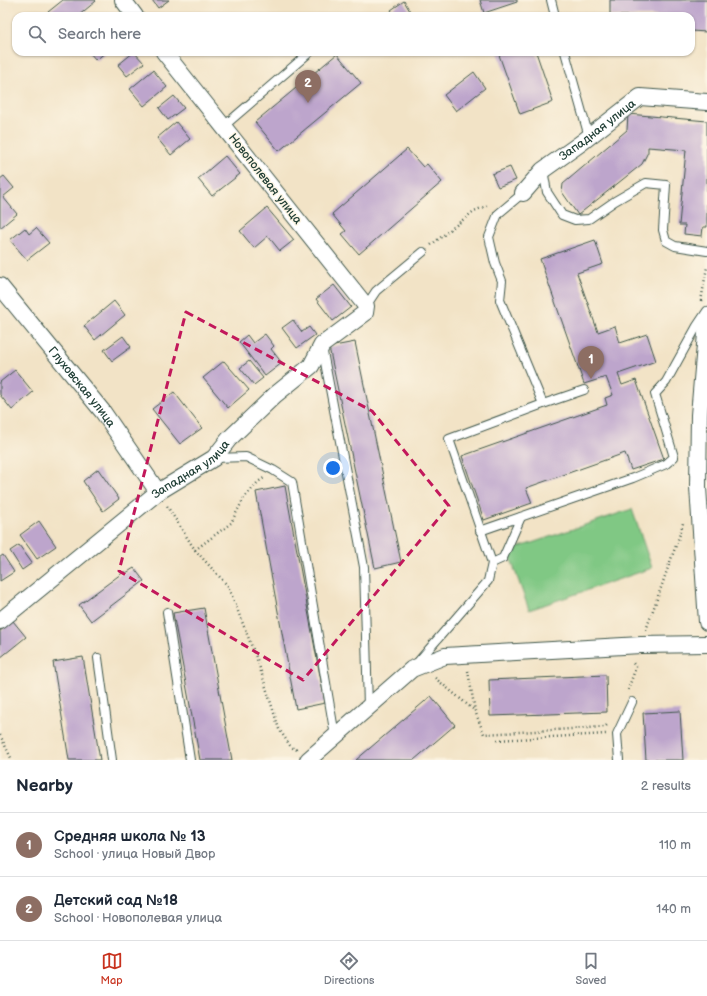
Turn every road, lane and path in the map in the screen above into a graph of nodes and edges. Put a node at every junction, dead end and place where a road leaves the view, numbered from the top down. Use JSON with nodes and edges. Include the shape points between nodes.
{"nodes":[{"id":1,"x":123,"y":0,"type":"edge"},
{"id":2,"x":551,"y":0,"type":"edge"},
{"id":3,"x":132,"y":12,"type":"edge"},
{"id":4,"x":554,"y":12,"type":"edge"},
{"id":5,"x":167,"y":56,"type":"edge"},
{"id":6,"x":305,"y":56,"type":"edge"},
{"id":7,"x":566,"y":56,"type":"edge"},
{"id":8,"x":707,"y":102,"type":"edge"},
{"id":9,"x":224,"y":126,"type":"junction"},
{"id":10,"x":588,"y":137,"type":"junction"},
{"id":11,"x":543,"y":170,"type":"junction"},
{"id":12,"x":523,"y":193,"type":"joint"},
{"id":13,"x":495,"y":203,"type":"dead end"},
{"id":14,"x":707,"y":251,"type":"edge"},
{"id":15,"x":423,"y":252,"type":"joint"},
{"id":16,"x":0,"y":286,"type":"edge"},
{"id":17,"x":366,"y":306,"type":"junction"},
{"id":18,"x":707,"y":311,"type":"edge"},
{"id":19,"x":707,"y":322,"type":"edge"},
{"id":20,"x":322,"y":345,"type":"junction"},
{"id":21,"x":584,"y":390,"type":"dead end"},
{"id":22,"x":543,"y":404,"type":"junction"},
{"id":23,"x":214,"y":458,"type":"junction"},
{"id":24,"x":273,"y":470,"type":"junction"},
{"id":25,"x":158,"y":492,"type":"junction"},
{"id":26,"x":521,"y":517,"type":"junction"},
{"id":27,"x":480,"y":531,"type":"junction"},
{"id":28,"x":195,"y":550,"type":"junction"},
{"id":29,"x":492,"y":563,"type":"junction"},
{"id":30,"x":166,"y":612,"type":"dead end"},
{"id":31,"x":707,"y":614,"type":"edge"},
{"id":32,"x":0,"y":621,"type":"edge"},
{"id":33,"x":707,"y":644,"type":"edge"},
{"id":34,"x":98,"y":658,"type":"dead end"},
{"id":35,"x":632,"y":661,"type":"dead end"},
{"id":36,"x":467,"y":664,"type":"dead end"},
{"id":37,"x":412,"y":669,"type":"junction"},
{"id":38,"x":430,"y":674,"type":"dead end"},
{"id":39,"x":625,"y":697,"type":"dead end"},
{"id":40,"x":632,"y":702,"type":"dead end"},
{"id":41,"x":368,"y":707,"type":"junction"},
{"id":42,"x":475,"y":711,"type":"junction"},
{"id":43,"x":612,"y":722,"type":"dead end"},
{"id":44,"x":617,"y":734,"type":"junction"},
{"id":45,"x":0,"y":735,"type":"edge"},
{"id":46,"x":335,"y":736,"type":"junction"},
{"id":47,"x":497,"y":740,"type":"dead end"},
{"id":48,"x":310,"y":759,"type":"edge"},
{"id":49,"x":12,"y":760,"type":"edge"},
{"id":50,"x":112,"y":760,"type":"edge"},
{"id":51,"x":190,"y":760,"type":"edge"},
{"id":52,"x":618,"y":760,"type":"edge"}],
"edges":[{"from":1,"to":3,"type":"street"},
{"from":2,"to":4,"type":"lane"},
{"from":5,"to":9,"type":"street","name":"Новополевая улица"},
{"from":6,"to":9,"type":"lane"},
{"from":7,"to":10,"type":"lane"},
{"from":8,"to":10,"type":"street","name":"Западная улица","via":[[640,97]]},
{"from":9,"to":17,"type":"street","name":"Новополевая улица"},
{"from":10,"to":11,"type":"street","name":"Западная улица"},
{"from":11,"to":12,"type":"street","name":"Западная улица"},
{"from":11,"to":14,"type":"lane","via":[[547,192],[562,215],[575,220],[589,220],[646,183],[666,185],[663,230],[666,241],[675,246]]},
{"from":12,"to":22,"type":"lane","via":[[498,214],[489,237],[502,281],[500,300]]},
{"from":13,"to":15,"type":"path","via":[[474,211]]},
{"from":15,"to":17,"type":"lane","via":[[376,291]]},
{"from":16,"to":25,"type":"street","name":"Глуховская улица","via":[[104,412]]},
{"from":17,"to":20,"type":"street","name":"Западная улица","via":[[365,313]]},
{"from":18,"to":26,"type":"lane","via":[[666,382],[655,394],[674,457],[666,464],[633,478]]},
{"from":19,"to":31,"type":"street","via":[[699,415],[698,488]]},
{"from":20,"to":23,"type":"street","name":"Западная улица","via":[[311,366],[275,395],[229,439]]},
{"from":20,"to":41,"type":"lane","via":[[364,567]]},
{"from":21,"to":22,"type":"lane"},
{"from":22,"to":27,"type":"lane","via":[[449,439]]},
{"from":23,"to":24,"type":"lane","via":[[246,457]]},
{"from":23,"to":25,"type":"street","name":"Западная улица"},
{"from":24,"to":28,"type":"path","via":[[244,498],[231,524]]},
{"from":24,"to":46,"type":"lane","via":[[292,482]]},
{"from":25,"to":28,"type":"path"},
{"from":25,"to":32,"type":"street","name":"Западная улица"},
{"from":26,"to":27,"type":"lane"},
{"from":26,"to":29,"type":"lane","via":[[503,558]]},
{"from":27,"to":29,"type":"lane"},
{"from":28,"to":48,"type":"path","via":[[228,586],[258,662],[279,728],[291,747]]},
{"from":29,"to":37,"type":"lane","via":[[488,581]]},
{"from":30,"to":51,"type":"lane"},
{"from":33,"to":37,"type":"street","via":[[641,645],[445,656]]},
{"from":34,"to":50,"type":"lane"},
{"from":35,"to":39,"type":"path","via":[[636,668]]},
{"from":36,"to":42,"type":"path"},
{"from":37,"to":41,"type":"street"},
{"from":38,"to":42,"type":"path"},
{"from":40,"to":44,"type":"lane"},
{"from":41,"to":46,"type":"street"},
{"from":42,"to":43,"type":"path","via":[[484,734],[604,727]]},
{"from":44,"to":47,"type":"path"},
{"from":44,"to":52,"type":"lane"},
{"from":45,"to":49,"type":"path"},
{"from":46,"to":48,"type":"street"}]}
